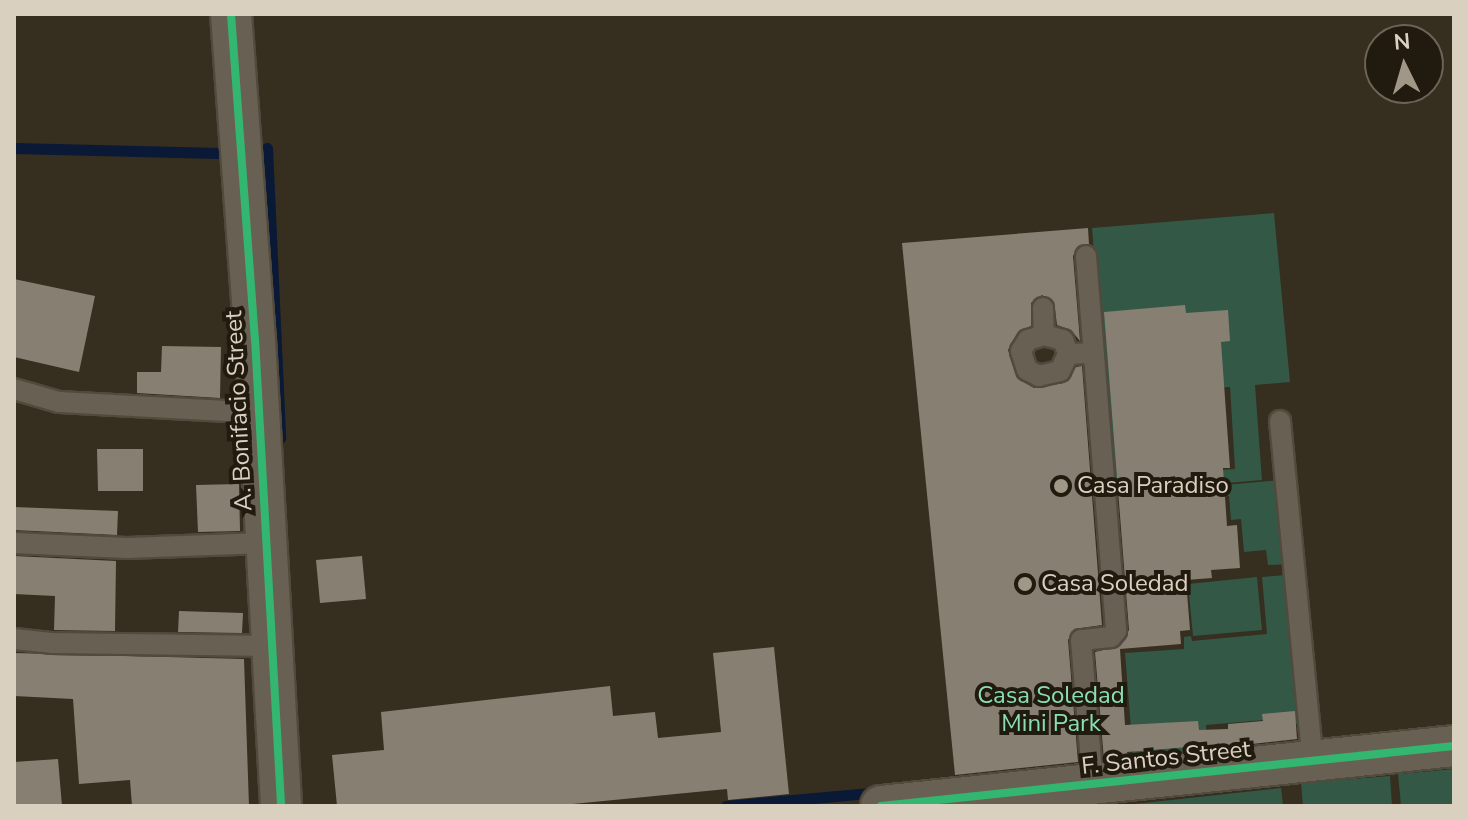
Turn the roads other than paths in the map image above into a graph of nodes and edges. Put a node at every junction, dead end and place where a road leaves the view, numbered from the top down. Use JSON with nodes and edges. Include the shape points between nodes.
{"nodes":[{"id":1,"x":231,"y":14,"type":"edge"},
{"id":2,"x":1086,"y":256,"type":"dead end"},
{"id":3,"x":1043,"y":308,"type":"dead end"},
{"id":4,"x":1044,"y":335,"type":"junction"},
{"id":5,"x":1093,"y":353,"type":"junction"},
{"id":6,"x":1068,"y":354,"type":"junction"},
{"id":7,"x":14,"y":389,"type":"edge"},
{"id":8,"x":259,"y":413,"type":"junction"},
{"id":9,"x":1280,"y":421,"type":"dead end"},
{"id":10,"x":14,"y":543,"type":"edge"},
{"id":11,"x":266,"y":543,"type":"junction"},
{"id":12,"x":14,"y":639,"type":"edge"},
{"id":13,"x":272,"y":646,"type":"junction"},
{"id":14,"x":1454,"y":746,"type":"edge"},
{"id":15,"x":1313,"y":762,"type":"junction"},
{"id":16,"x":1093,"y":786,"type":"junction"},
{"id":17,"x":281,"y":806,"type":"edge"},
{"id":18,"x":881,"y":806,"type":"edge"}],
"edges":[{"from":1,"to":8,"type":"street","name":"A. Bonifacio Street"},
{"from":2,"to":5,"type":"lane"},
{"from":3,"to":4,"type":"lane"},
{"from":4,"to":6,"type":"lane","via":[[1063,340]]},
{"from":4,"to":6,"type":"lane","via":[[1028,340],[1021,351],[1027,370],[1048,382],[1063,369]]},
{"from":5,"to":6,"type":"lane"},
{"from":5,"to":16,"type":"lane","via":[[1116,631],[1111,637],[1081,640]]},
{"from":7,"to":8,"type":"lane","via":[[59,402]]},
{"from":8,"to":11,"type":"street","name":"A. Bonifacio Street"},
{"from":9,"to":15,"type":"lane"},
{"from":10,"to":11,"type":"lane","via":[[127,548]]},
{"from":11,"to":13,"type":"street","name":"A. Bonifacio Street"},
{"from":12,"to":13,"type":"lane"},
{"from":13,"to":17,"type":"street","name":"A. Bonifacio Street"},
{"from":14,"to":15,"type":"street","name":"F. Santos Street"},
{"from":15,"to":16,"type":"street","name":"F. Santos Street"},
{"from":16,"to":18,"type":"street","name":"F. Santos Street"}]}
